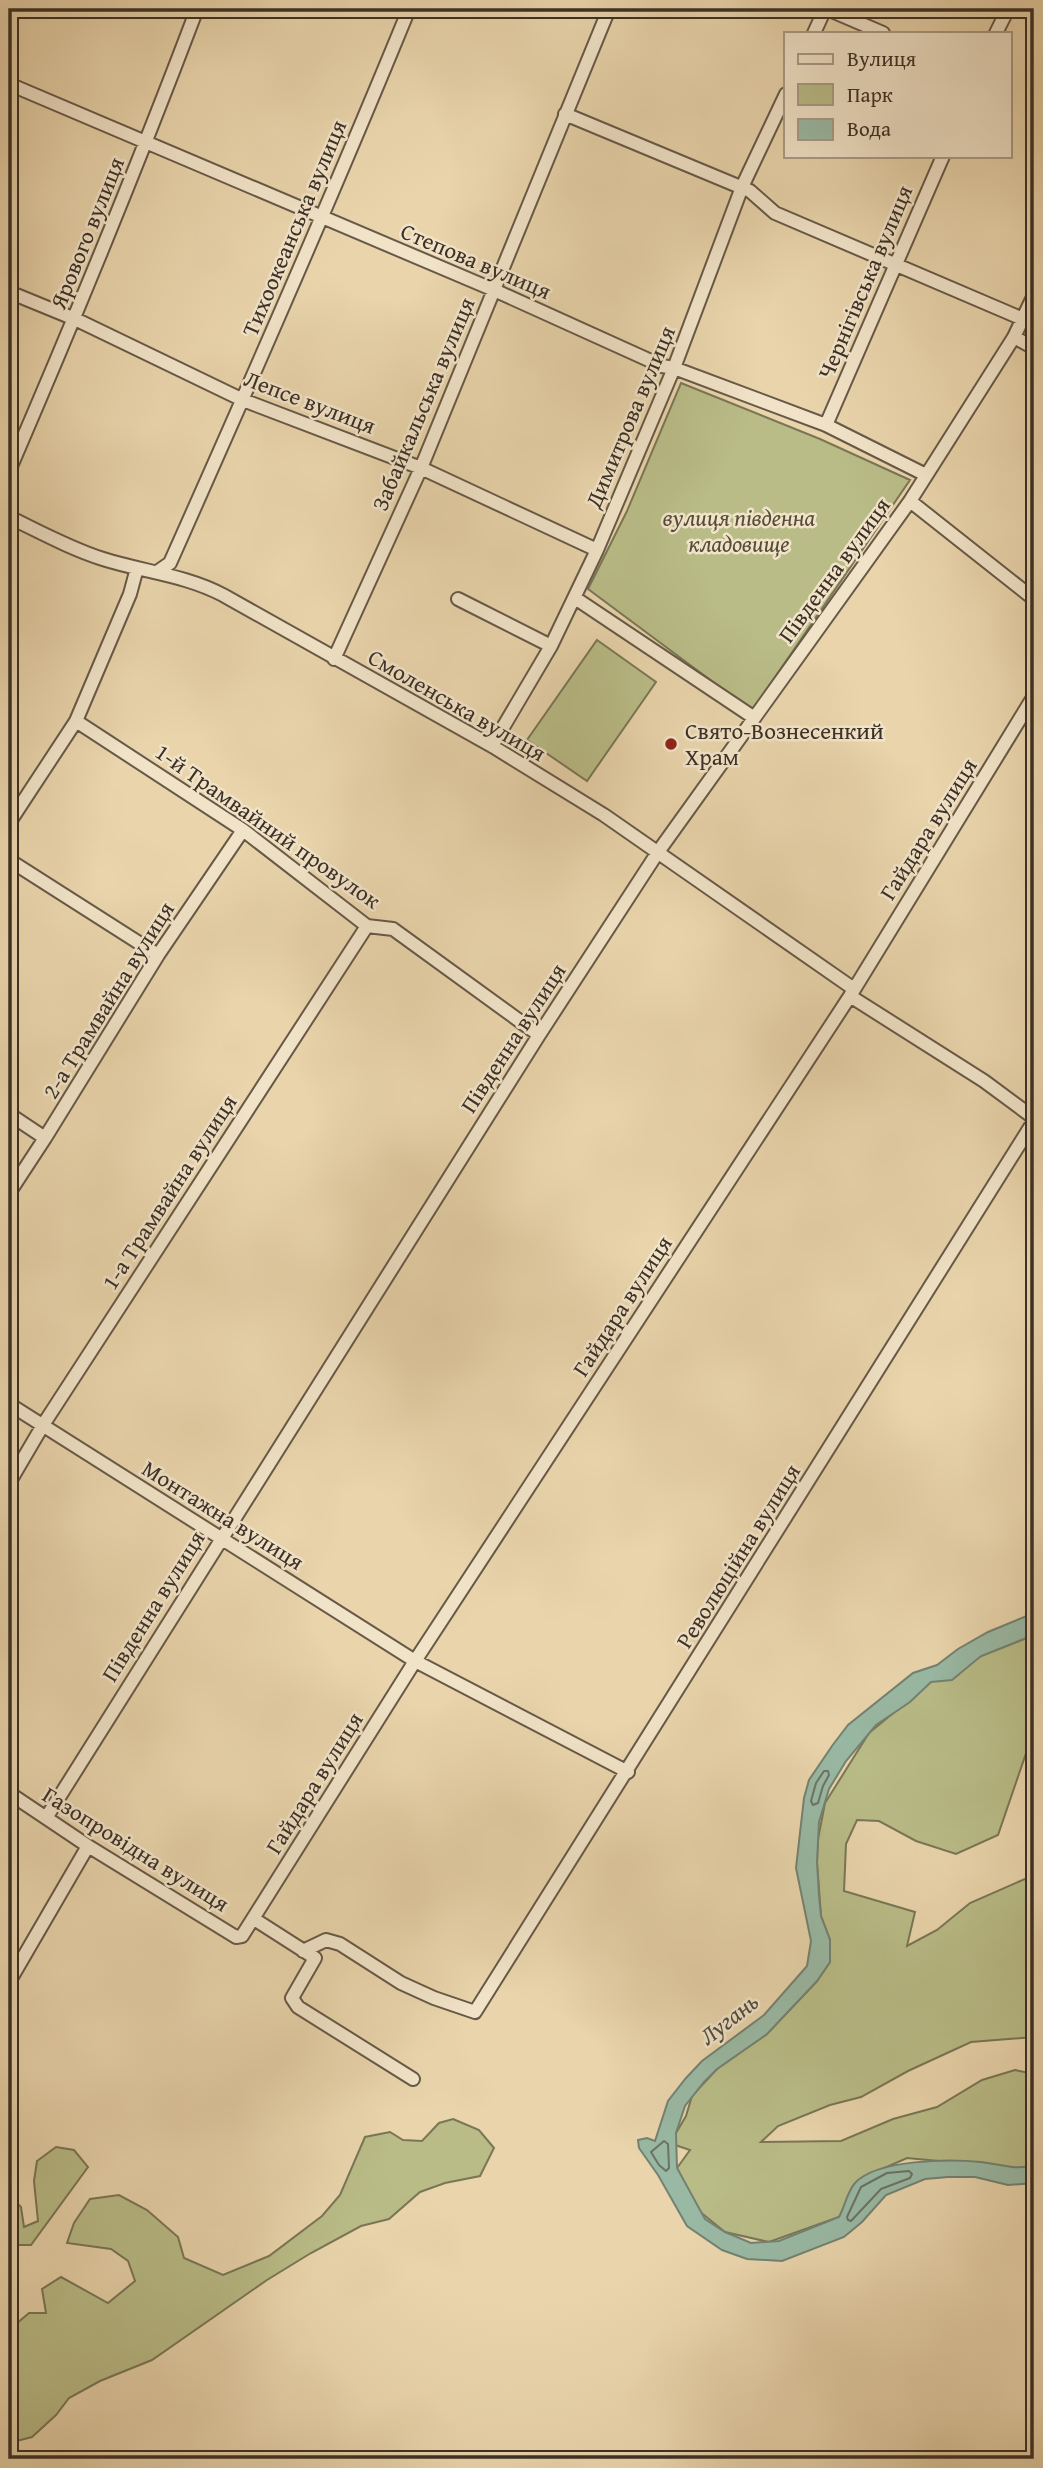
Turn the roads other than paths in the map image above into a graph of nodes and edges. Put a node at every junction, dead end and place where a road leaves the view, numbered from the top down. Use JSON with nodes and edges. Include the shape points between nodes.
{"nodes":[{"id":1,"x":197,"y":9,"type":"edge"},
{"id":2,"x":409,"y":9,"type":"edge"},
{"id":3,"x":609,"y":9,"type":"edge"},
{"id":4,"x":826,"y":9,"type":"edge"},
{"id":5,"x":1008,"y":9,"type":"edge"},
{"id":6,"x":814,"y":32,"type":"edge"},
{"id":7,"x":881,"y":32,"type":"edge"},
{"id":8,"x":996,"y":32,"type":"edge"},
{"id":9,"x":9,"y":84,"type":"edge"},
{"id":10,"x":784,"y":98,"type":"edge"},
{"id":11,"x":565,"y":114,"type":"junction"},
{"id":12,"x":146,"y":143,"type":"junction"},
{"id":13,"x":942,"y":158,"type":"edge"},
{"id":14,"x":743,"y":187,"type":"junction"},
{"id":15,"x":322,"y":218,"type":"junction"},
{"id":16,"x":895,"y":264,"type":"junction"},
{"id":17,"x":494,"y":290,"type":"junction"},
{"id":18,"x":9,"y":292,"type":"edge"},
{"id":19,"x":1034,"y":295,"type":"edge"},
{"id":20,"x":75,"y":319,"type":"junction"},
{"id":21,"x":1023,"y":319,"type":"junction"},
{"id":22,"x":1014,"y":337,"type":"junction"},
{"id":23,"x":1034,"y":348,"type":"edge"},
{"id":24,"x":674,"y":368,"type":"junction"},
{"id":25,"x":243,"y":400,"type":"junction"},
{"id":26,"x":826,"y":425,"type":"junction"},
{"id":27,"x":421,"y":468,"type":"junction"},
{"id":28,"x":9,"y":471,"type":"edge"},
{"id":29,"x":926,"y":475,"type":"junction"},
{"id":30,"x":910,"y":501,"type":"junction"},
{"id":31,"x":9,"y":517,"type":"edge"},
{"id":32,"x":597,"y":550,"type":"junction"},
{"id":33,"x":137,"y":568,"type":"junction"},
{"id":34,"x":157,"y":572,"type":"junction"},
{"id":35,"x":575,"y":598,"type":"junction"},
{"id":36,"x":458,"y":599,"type":"dead end"},
{"id":37,"x":1034,"y":599,"type":"edge"},
{"id":38,"x":551,"y":646,"type":"junction"},
{"id":39,"x":334,"y":659,"type":"junction"},
{"id":40,"x":1034,"y":696,"type":"edge"},
{"id":41,"x":753,"y":717,"type":"junction"},
{"id":42,"x":76,"y":721,"type":"junction"},
{"id":43,"x":492,"y":747,"type":"junction"},
{"id":44,"x":9,"y":823,"type":"edge"},
{"id":45,"x":243,"y":830,"type":"junction"},
{"id":46,"x":658,"y":852,"type":"junction"},
{"id":47,"x":9,"y":860,"type":"edge"},
{"id":48,"x":367,"y":926,"type":"junction"},
{"id":49,"x":158,"y":955,"type":"junction"},
{"id":50,"x":852,"y":993,"type":"junction"},
{"id":51,"x":539,"y":1035,"type":"junction"},
{"id":52,"x":9,"y":1114,"type":"edge"},
{"id":53,"x":1034,"y":1119,"type":"edge"},
{"id":54,"x":1030,"y":1136,"type":"edge"},
{"id":55,"x":46,"y":1138,"type":"junction"},
{"id":56,"x":9,"y":1193,"type":"edge"},
{"id":57,"x":9,"y":1404,"type":"edge"},
{"id":58,"x":43,"y":1425,"type":"junction"},
{"id":59,"x":9,"y":1483,"type":"edge"},
{"id":60,"x":220,"y":1538,"type":"junction"},
{"id":61,"x":415,"y":1661,"type":"junction"},
{"id":62,"x":628,"y":1772,"type":"junction"},
{"id":63,"x":9,"y":1793,"type":"edge"},
{"id":64,"x":46,"y":1818,"type":"junction"},
{"id":65,"x":88,"y":1846,"type":"junction"},
{"id":66,"x":254,"y":1919,"type":"junction"},
{"id":67,"x":242,"y":1936,"type":"joint"},
{"id":68,"x":303,"y":1951,"type":"junction"},
{"id":69,"x":9,"y":1982,"type":"edge"},
{"id":70,"x":413,"y":2079,"type":"dead end"}],
"edges":[{"from":1,"to":12,"type":"street","name":"Ярового вулиця"},
{"from":2,"to":15,"type":"street","name":"Тихоокеанська вулиця"},
{"from":3,"to":11,"type":"street","name":"Забайкальська вулиця"},
{"from":4,"to":6,"type":"street"},
{"from":4,"to":7,"type":"street"},
{"from":5,"to":8,"type":"street"},
{"from":9,"to":12,"type":"street","name":"Степова вулиця"},
{"from":10,"to":14,"type":"street","name":"Димитрова вулиця"},
{"from":11,"to":14,"type":"street"},
{"from":11,"to":17,"type":"street","name":"Забайкальська вулиця"},
{"from":12,"to":15,"type":"street","name":"Степова вулиця"},
{"from":12,"to":20,"type":"street","name":"Ярового вулиця"},
{"from":13,"to":16,"type":"street","name":"Чернігівська вулиця"},
{"from":14,"to":16,"type":"street","via":[[775,213]]},
{"from":14,"to":24,"type":"street","name":"Димитрова вулиця"},
{"from":15,"to":17,"type":"street","name":"Степова вулиця"},
{"from":15,"to":25,"type":"street","name":"Тихоокеанська вулиця"},
{"from":16,"to":21,"type":"street"},
{"from":16,"to":26,"type":"street","name":"Чернігівська вулиця"},
{"from":17,"to":24,"type":"street","name":"Степова вулиця"},
{"from":17,"to":27,"type":"street","name":"Забайкальська вулиця"},
{"from":18,"to":20,"type":"street","name":"Лепсе вулиця"},
{"from":19,"to":21,"type":"street","name":"Південна вулиця"},
{"from":20,"to":25,"type":"street","name":"Лепсе вулиця"},
{"from":20,"to":28,"type":"street","name":"Ярового вулиця"},
{"from":21,"to":22,"type":"street","name":"Південна вулиця"},
{"from":22,"to":23,"type":"street"},
{"from":22,"to":29,"type":"street","name":"Південна вулиця"},
{"from":24,"to":26,"type":"street","name":"Степова вулиця"},
{"from":24,"to":32,"type":"street","name":"Димитрова вулиця"},
{"from":25,"to":27,"type":"street","name":"Лепсе вулиця"},
{"from":25,"to":34,"type":"street","name":"Тихоокеанська вулиця","via":[[170,563]]},
{"from":26,"to":29,"type":"street","name":"Степова вулиця"},
{"from":27,"to":32,"type":"street","name":"Лепсе вулиця"},
{"from":27,"to":39,"type":"street","name":"Забайкальська вулиця"},
{"from":29,"to":30,"type":"street","name":"Південна вулиця"},
{"from":30,"to":37,"type":"street"},
{"from":30,"to":41,"type":"street","name":"Південна вулиця"},
{"from":31,"to":33,"type":"street","name":"Смоленська вулиця","via":[[80,551]]},
{"from":32,"to":35,"type":"street","name":"Димитрова вулиця"},
{"from":33,"to":34,"type":"street","name":"Смоленська вулиця"},
{"from":33,"to":42,"type":"street"},
{"from":34,"to":39,"type":"street","name":"Смоленська вулиця","via":[[205,585]]},
{"from":35,"to":38,"type":"street","name":"Димитрова вулиця"},
{"from":35,"to":41,"type":"street"},
{"from":36,"to":38,"type":"street"},
{"from":38,"to":43,"type":"street","name":"Димитрова вулиця"},
{"from":39,"to":43,"type":"street","name":"Смоленська вулиця"},
{"from":40,"to":50,"type":"street","name":"Гайдара вулиця"},
{"from":41,"to":46,"type":"street","name":"Південна вулиця"},
{"from":42,"to":44,"type":"street"},
{"from":42,"to":45,"type":"street","name":"1-й Трамвайний провулок"},
{"from":43,"to":46,"type":"street","name":"Смоленська вулиця"},
{"from":45,"to":48,"type":"street","name":"1-й Трамвайний провулок"},
{"from":45,"to":49,"type":"street","name":"2-а Трамвайна вулиця"},
{"from":46,"to":50,"type":"street","name":"Смоленська вулиця"},
{"from":46,"to":51,"type":"street","name":"Південна вулиця"},
{"from":47,"to":49,"type":"street"},
{"from":48,"to":51,"type":"street","name":"1-й Трамвайний провулок","via":[[393,929]]},
{"from":48,"to":58,"type":"street","name":"1-а Трамвайна вулиця"},
{"from":49,"to":55,"type":"street","name":"2-а Трамвайна вулиця"},
{"from":50,"to":53,"type":"street","name":"Смоленська вулиця"},
{"from":50,"to":61,"type":"street","name":"Гайдара вулиця"},
{"from":51,"to":60,"type":"street","name":"Південна вулиця"},
{"from":52,"to":55,"type":"street"},
{"from":53,"to":54,"type":"street","name":"Революційна вулиця"},
{"from":54,"to":62,"type":"street","name":"Революційна вулиця"},
{"from":55,"to":56,"type":"street","name":"2-а Трамвайна вулиця"},
{"from":57,"to":58,"type":"street","name":"Монтажна вулиця"},
{"from":58,"to":59,"type":"street","name":"1-а Трамвайна вулиця"},
{"from":58,"to":60,"type":"street","name":"Монтажна вулиця"},
{"from":60,"to":61,"type":"street","name":"Монтажна вулиця"},
{"from":60,"to":64,"type":"street","name":"Південна вулиця"},
{"from":61,"to":62,"type":"street","name":"Монтажна вулиця"},
{"from":61,"to":66,"type":"street","name":"Гайдара вулиця"},
{"from":62,"to":68,"type":"street","name":"Революційна вулиця","via":[[475,2012],[401,1983],[340,1944],[326,1940]]},
{"from":63,"to":64,"type":"street","name":"Газопровідна вулиця"},
{"from":64,"to":65,"type":"street","name":"Газопровідна вулиця"},
{"from":65,"to":67,"type":"street","name":"Газопровідна вулиця","via":[[236,1937]]},
{"from":65,"to":69,"type":"street"},
{"from":66,"to":67,"type":"street","name":"Гайдара вулиця"},
{"from":66,"to":68,"type":"street"},
{"from":68,"to":70,"type":"street","via":[[315,1958],[292,1998],[298,2007]]}]}
